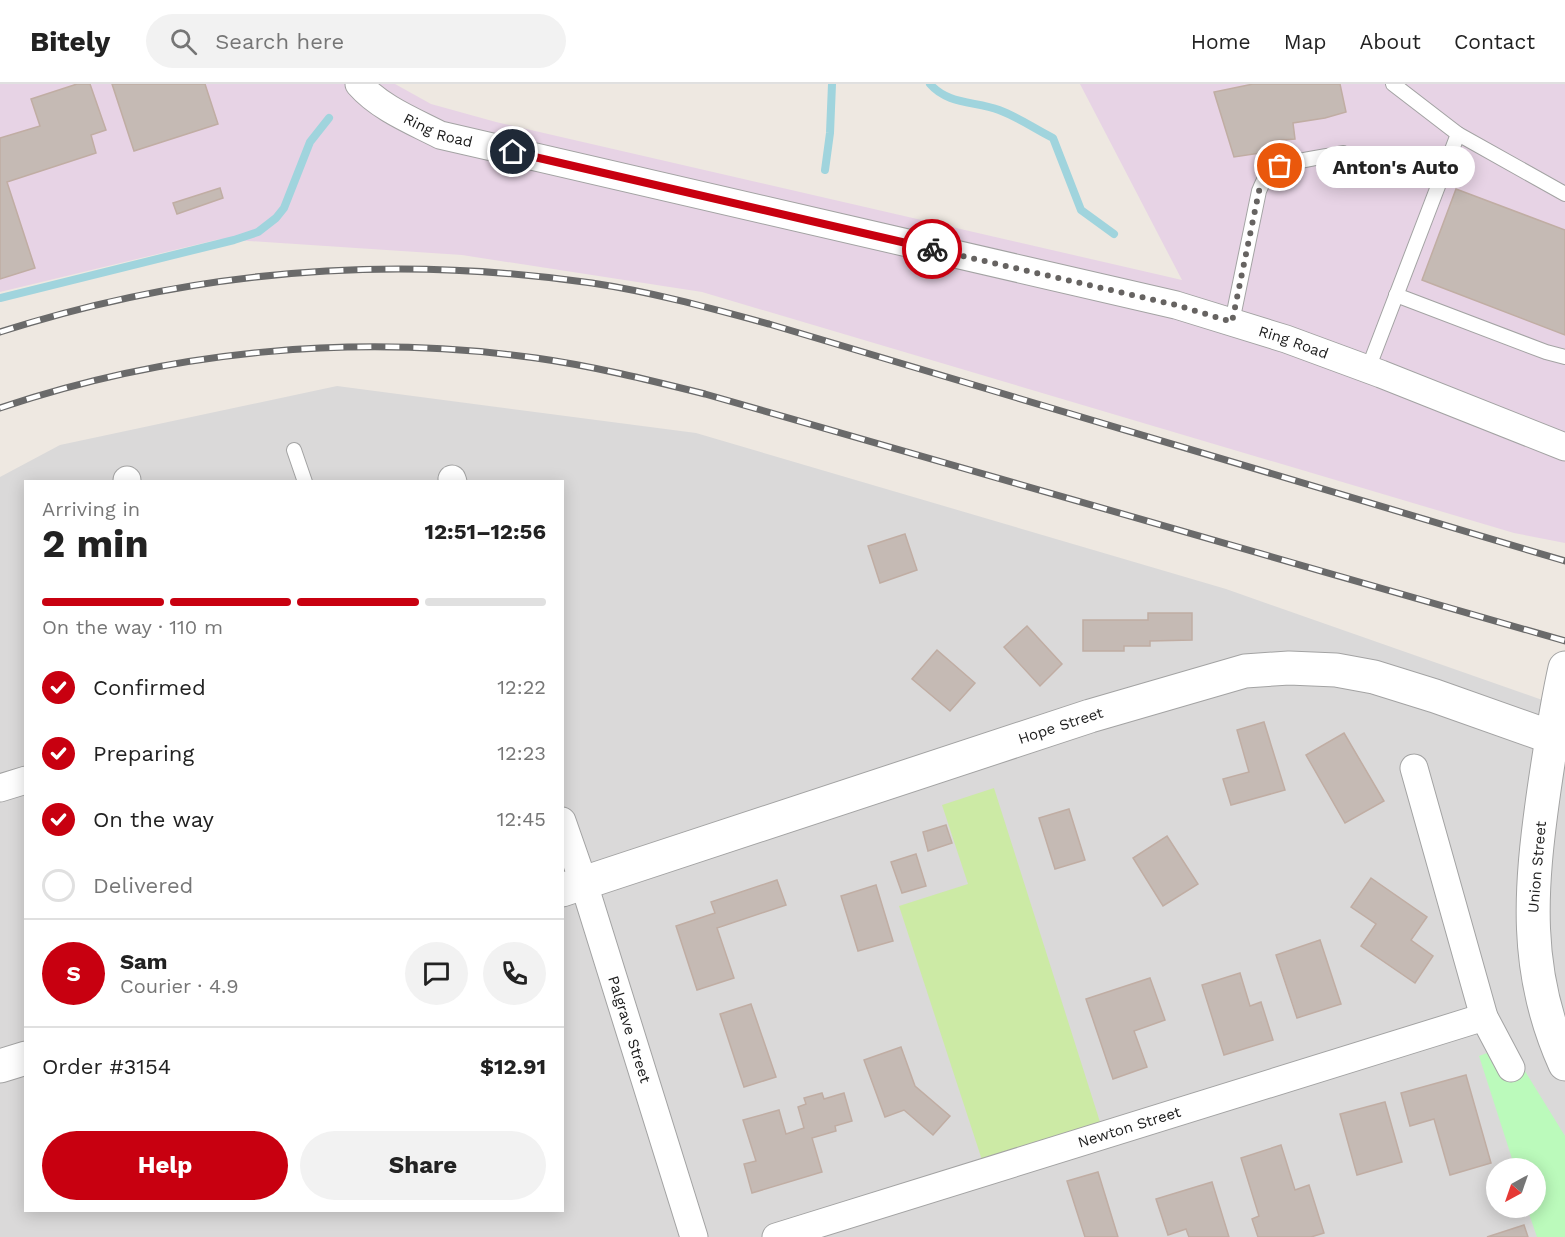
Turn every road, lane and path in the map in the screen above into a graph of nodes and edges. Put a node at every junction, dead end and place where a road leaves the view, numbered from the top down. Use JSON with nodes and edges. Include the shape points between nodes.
{"nodes":[{"id":1,"x":359,"y":84,"type":"edge"},
{"id":2,"x":1393,"y":84,"type":"edge"},
{"id":3,"x":1458,"y":134,"type":"junction"},
{"id":4,"x":1343,"y":153,"type":"dead end"},
{"id":5,"x":1565,"y":194,"type":"edge"},
{"id":6,"x":1396,"y":295,"type":"junction"},
{"id":7,"x":1232,"y":322,"type":"junction"},
{"id":8,"x":1565,"y":357,"type":"edge"},
{"id":9,"x":1368,"y":369,"type":"junction"},
{"id":10,"x":1565,"y":447,"type":"edge"},
{"id":11,"x":294,"y":450,"type":"dead end"},
{"id":12,"x":304,"y":480,"type":"edge"},
{"id":13,"x":1565,"y":668,"type":"edge"},
{"id":14,"x":1558,"y":740,"type":"edge"},
{"id":15,"x":1414,"y":768,"type":"dead end"},
{"id":16,"x":24,"y":781,"type":"edge"},
{"id":17,"x":0,"y":788,"type":"edge"},
{"id":18,"x":564,"y":833,"type":"edge"},
{"id":19,"x":573,"y":887,"type":"edge"},
{"id":20,"x":1484,"y":1017,"type":"junction"},
{"id":21,"x":24,"y":1059,"type":"edge"},
{"id":22,"x":1565,"y":1064,"type":"edge"},
{"id":23,"x":0,"y":1066,"type":"edge"},
{"id":24,"x":1511,"y":1068,"type":"dead end"},
{"id":25,"x":694,"y":1237,"type":"edge"},
{"id":26,"x":776,"y":1237,"type":"edge"}],
"edges":[{"from":1,"to":7,"type":"street","name":"Ring Road","via":[[401,116],[440,135],[1176,305]]},
{"from":2,"to":3,"type":"lane"},
{"from":3,"to":5,"type":"lane"},
{"from":3,"to":6,"type":"lane"},
{"from":4,"to":7,"type":"lane","via":[[1280,166],[1263,181]]},
{"from":6,"to":8,"type":"lane"},
{"from":6,"to":9,"type":"lane"},
{"from":7,"to":9,"type":"street","name":"Ring Road"},
{"from":9,"to":10,"type":"street","name":"Ring Road"},
{"from":11,"to":12,"type":"lane"},
{"from":13,"to":14,"type":"street","name":"Union Street"},
{"from":14,"to":19,"type":"street","name":"Hope Street","via":[[1374,677],[1336,670],[1245,671],[1079,720]]},
{"from":14,"to":22,"type":"street","name":"Union Street","via":[[1535,855],[1532,915],[1539,986]]},
{"from":15,"to":20,"type":"street"},
{"from":16,"to":17,"type":"street"},
{"from":18,"to":19,"type":"street","name":"Palgrave Street"},
{"from":19,"to":25,"type":"street","name":"Palgrave Street"},
{"from":20,"to":24,"type":"street"},
{"from":20,"to":26,"type":"street","name":"Newton Street"},
{"from":21,"to":23,"type":"street"}]}
